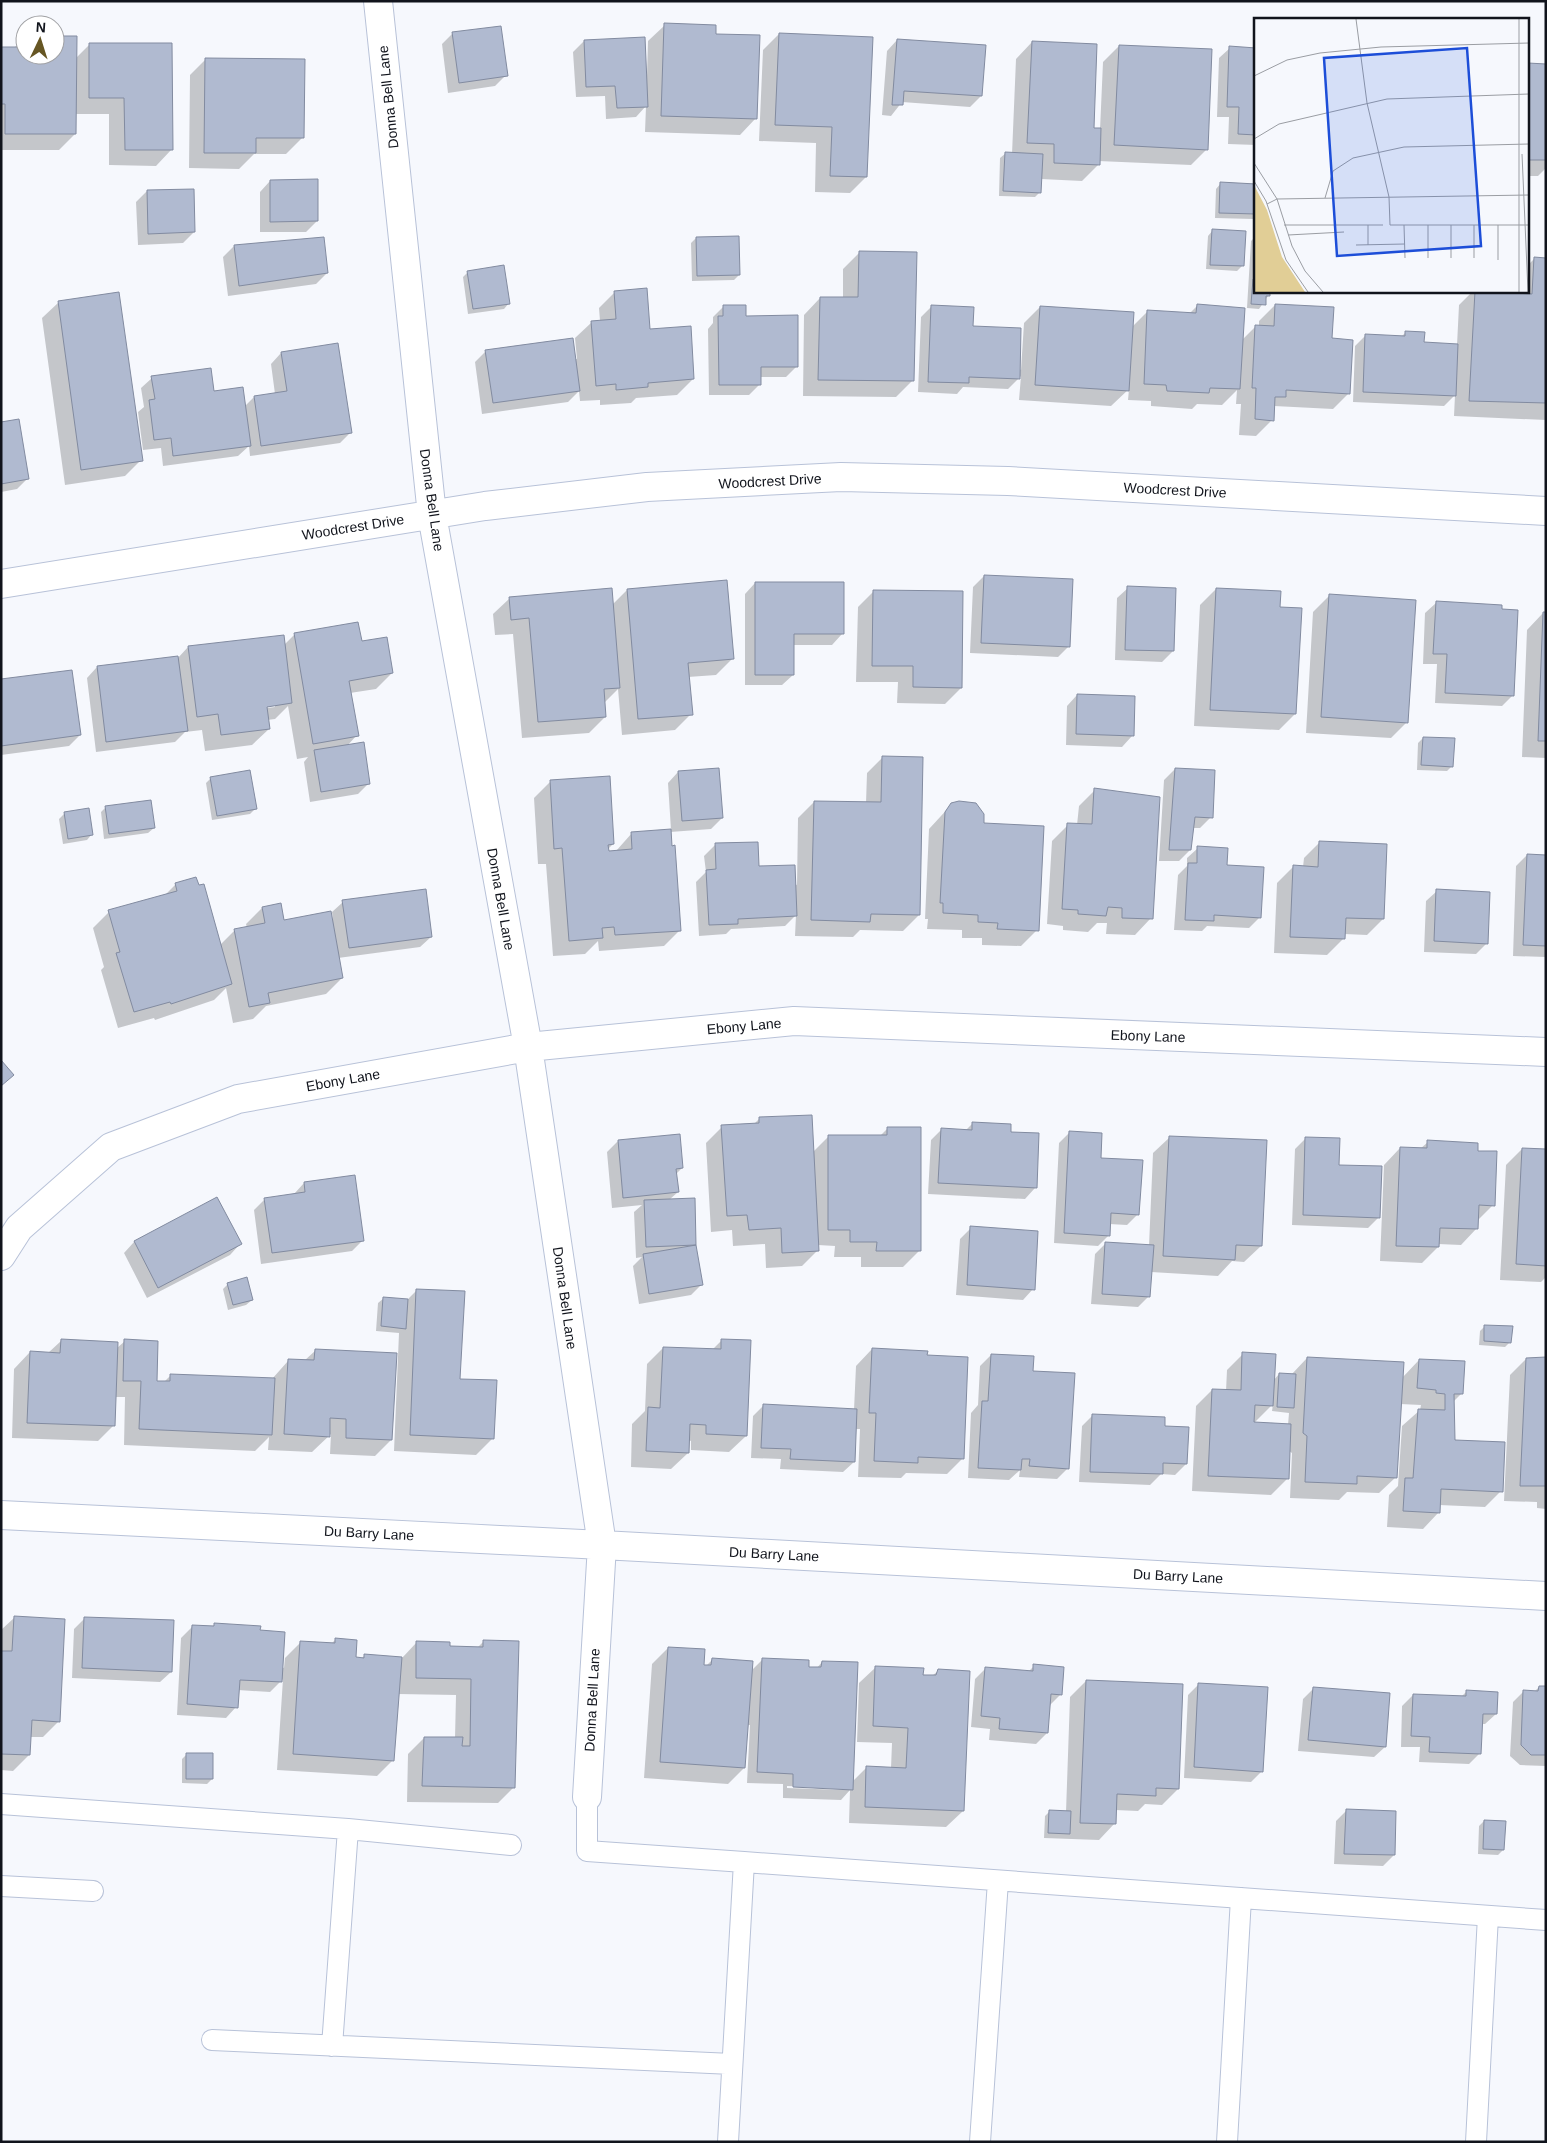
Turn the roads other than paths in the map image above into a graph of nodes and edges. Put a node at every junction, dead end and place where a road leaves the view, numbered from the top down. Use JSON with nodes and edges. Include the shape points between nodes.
{"nodes":[{"id":1,"x":378,"y":1,"type":"edge"},
{"id":2,"x":1546,"y":511,"type":"edge"},
{"id":3,"x":432,"y":515,"type":"junction"},
{"id":4,"x":1,"y":584,"type":"edge"},
{"id":5,"x":528,"y":1047,"type":"junction"},
{"id":6,"x":1546,"y":1052,"type":"edge"},
{"id":7,"x":1,"y":1256,"type":"edge"},
{"id":8,"x":1,"y":1515,"type":"edge"},
{"id":9,"x":602,"y":1545,"type":"junction"},
{"id":10,"x":1546,"y":1596,"type":"edge"},
{"id":11,"x":587,"y":1797,"type":"joint"},
{"id":12,"x":1,"y":1804,"type":"edge"},
{"id":13,"x":348,"y":1829,"type":"junction"},
{"id":14,"x":511,"y":1846,"type":"dead end"},
{"id":15,"x":744,"y":1862,"type":"junction"},
{"id":16,"x":998,"y":1881,"type":"junction"},
{"id":17,"x":1,"y":1886,"type":"edge"},
{"id":18,"x":93,"y":1891,"type":"dead end"},
{"id":19,"x":1241,"y":1898,"type":"junction"},
{"id":20,"x":1488,"y":1916,"type":"junction"},
{"id":21,"x":1546,"y":1920,"type":"edge"},
{"id":22,"x":212,"y":2040,"type":"dead end"},
{"id":23,"x":332,"y":2046,"type":"junction"},
{"id":24,"x":732,"y":2064,"type":"junction"},
{"id":25,"x":728,"y":2142,"type":"edge"},
{"id":26,"x":980,"y":2142,"type":"edge"},
{"id":27,"x":1227,"y":2142,"type":"edge"},
{"id":28,"x":1476,"y":2142,"type":"edge"}],
"edges":[{"from":1,"to":3,"type":"street","name":"Donna Bell Lane"},
{"from":2,"to":3,"type":"street","name":"Woodcrest Drive","via":[[1008,481],[841,477],[647,487]]},
{"from":3,"to":4,"type":"street","name":"Woodcrest Drive"},
{"from":3,"to":5,"type":"street","name":"Donna Bell Lane"},
{"from":5,"to":6,"type":"street","name":"Ebony Lane","via":[[794,1021]]},
{"from":5,"to":7,"type":"street","name":"Ebony Lane","via":[[238,1100],[111,1147],[19,1228]]},
{"from":5,"to":9,"type":"street","name":"Donna Bell Lane"},
{"from":8,"to":9,"type":"street","name":"Du Barry Lane"},
{"from":9,"to":10,"type":"street","name":"Du Barry Lane"},
{"from":9,"to":11,"type":"street","name":"Donna Bell Lane"},
{"from":11,"to":15,"type":"lane","via":[[587,1851]]},
{"from":12,"to":13,"type":"lane"},
{"from":13,"to":14,"type":"lane"},
{"from":13,"to":23,"type":"lane"},
{"from":15,"to":16,"type":"lane"},
{"from":15,"to":24,"type":"lane"},
{"from":16,"to":19,"type":"lane"},
{"from":16,"to":26,"type":"lane"},
{"from":17,"to":18,"type":"lane"},
{"from":19,"to":20,"type":"lane"},
{"from":19,"to":27,"type":"lane"},
{"from":20,"to":21,"type":"lane"},
{"from":20,"to":28,"type":"lane"},
{"from":22,"to":23,"type":"lane"},
{"from":23,"to":24,"type":"lane"},
{"from":24,"to":25,"type":"lane"}]}
